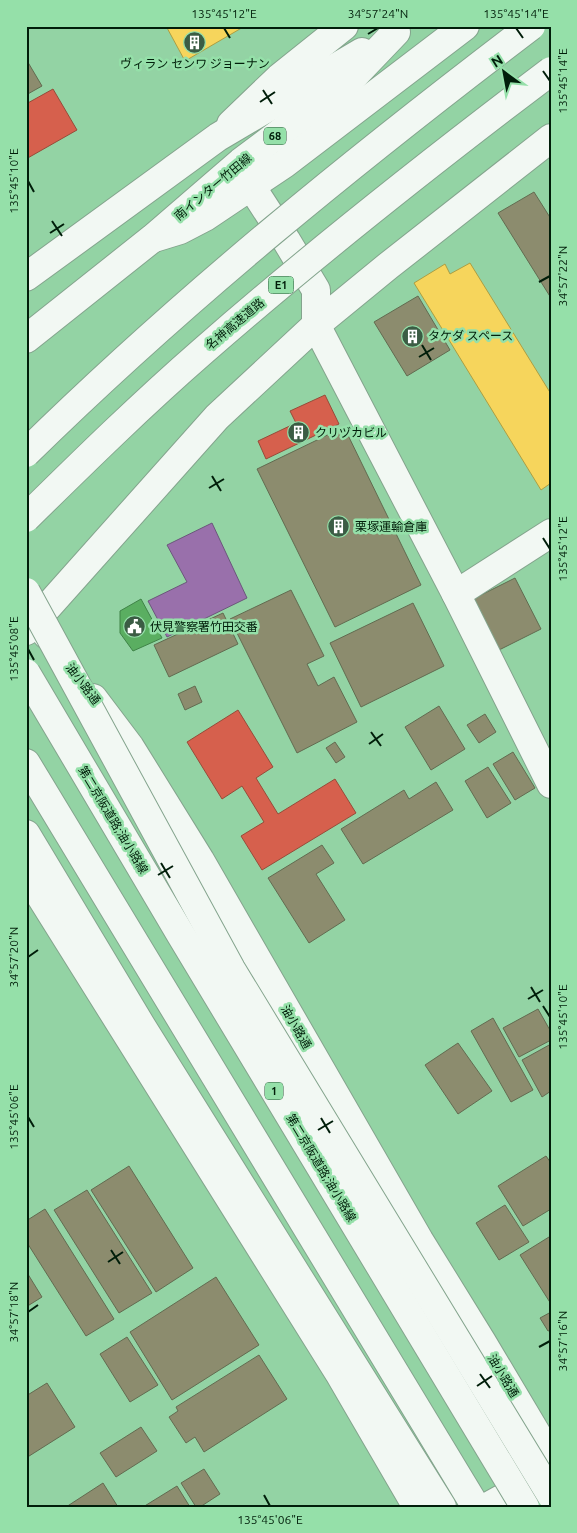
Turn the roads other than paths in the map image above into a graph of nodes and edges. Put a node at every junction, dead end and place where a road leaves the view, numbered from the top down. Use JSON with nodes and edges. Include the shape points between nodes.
{"nodes":[{"id":1,"x":344,"y":26,"type":"edge"},
{"id":2,"x":465,"y":26,"type":"edge"},
{"id":3,"x":531,"y":26,"type":"edge"},
{"id":4,"x":399,"y":29,"type":"edge"},
{"id":5,"x":551,"y":70,"type":"edge"},
{"id":6,"x":218,"y":137,"type":"junction"},
{"id":7,"x":551,"y":138,"type":"edge"},
{"id":8,"x":251,"y":186,"type":"junction"},
{"id":9,"x":153,"y":238,"type":"junction"},
{"id":10,"x":26,"y":277,"type":"edge"},
{"id":11,"x":316,"y":325,"type":"junction"},
{"id":12,"x":26,"y":339,"type":"edge"},
{"id":13,"x":26,"y":453,"type":"edge"},
{"id":14,"x":26,"y":518,"type":"edge"},
{"id":15,"x":551,"y":533,"type":"edge"},
{"id":16,"x":26,"y":592,"type":"edge"},
{"id":17,"x":456,"y":594,"type":"junction"},
{"id":18,"x":29,"y":620,"type":"edge"},
{"id":19,"x":26,"y":673,"type":"edge"},
{"id":20,"x":26,"y":763,"type":"edge"},
{"id":21,"x":551,"y":784,"type":"edge"},
{"id":22,"x":26,"y":834,"type":"edge"},
{"id":23,"x":26,"y":873,"type":"edge"},
{"id":24,"x":551,"y":1458,"type":"edge"},
{"id":25,"x":551,"y":1472,"type":"edge"},
{"id":26,"x":551,"y":1495,"type":"edge"},
{"id":27,"x":418,"y":1507,"type":"edge"},
{"id":28,"x":442,"y":1507,"type":"edge"},
{"id":29,"x":476,"y":1507,"type":"edge"},
{"id":30,"x":487,"y":1507,"type":"edge"},
{"id":31,"x":524,"y":1507,"type":"edge"}],
"edges":[{"from":1,"to":6,"type":"main road","via":[[278,78]]},
{"from":2,"to":8,"type":"main road"},
{"from":3,"to":13,"type":"main road","bridge":true,"via":[[301,205],[174,314]]},
{"from":4,"to":6,"type":"main road","name":"南インター竹田線","number":"68"},
{"from":4,"to":9,"type":"main road","name":"南インター竹田線","number":"68","via":[[351,79],[241,162]]},
{"from":5,"to":14,"type":"main road","name":"名神高速道路","number":"E1","bridge":true,"via":[[326,246],[202,352]]},
{"from":6,"to":10,"type":"main road","name":"南インター竹田線","number":"68"},
{"from":7,"to":11,"type":"main road"},
{"from":8,"to":9,"type":"main road","via":[[205,217],[180,230]]},
{"from":8,"to":11,"type":"main road","via":[[316,290]]},
{"from":9,"to":12,"type":"main road","name":"南インター竹田線","number":"68"},
{"from":11,"to":17,"type":"main road"},
{"from":11,"to":18,"type":"main road","via":[[217,418]]},
{"from":15,"to":17,"type":"main road"},
{"from":16,"to":26,"type":"main road","bridge":true,"via":[[231,969]]},
{"from":17,"to":21,"type":"main road"},
{"from":18,"to":24,"type":"main road","name":"油小路通","via":[[130,747],[200,860],[419,1240]]},
{"from":19,"to":31,"type":"main road","name":"第二京阪道路;油小路線","number":"1","bridge":true},
{"from":20,"to":29,"type":"main road"},
{"from":22,"to":28,"type":"main road","via":[[147,1035]]},
{"from":23,"to":27,"type":"main road","via":[[339,1373]]},
{"from":25,"to":30,"type":"main road"}]}
